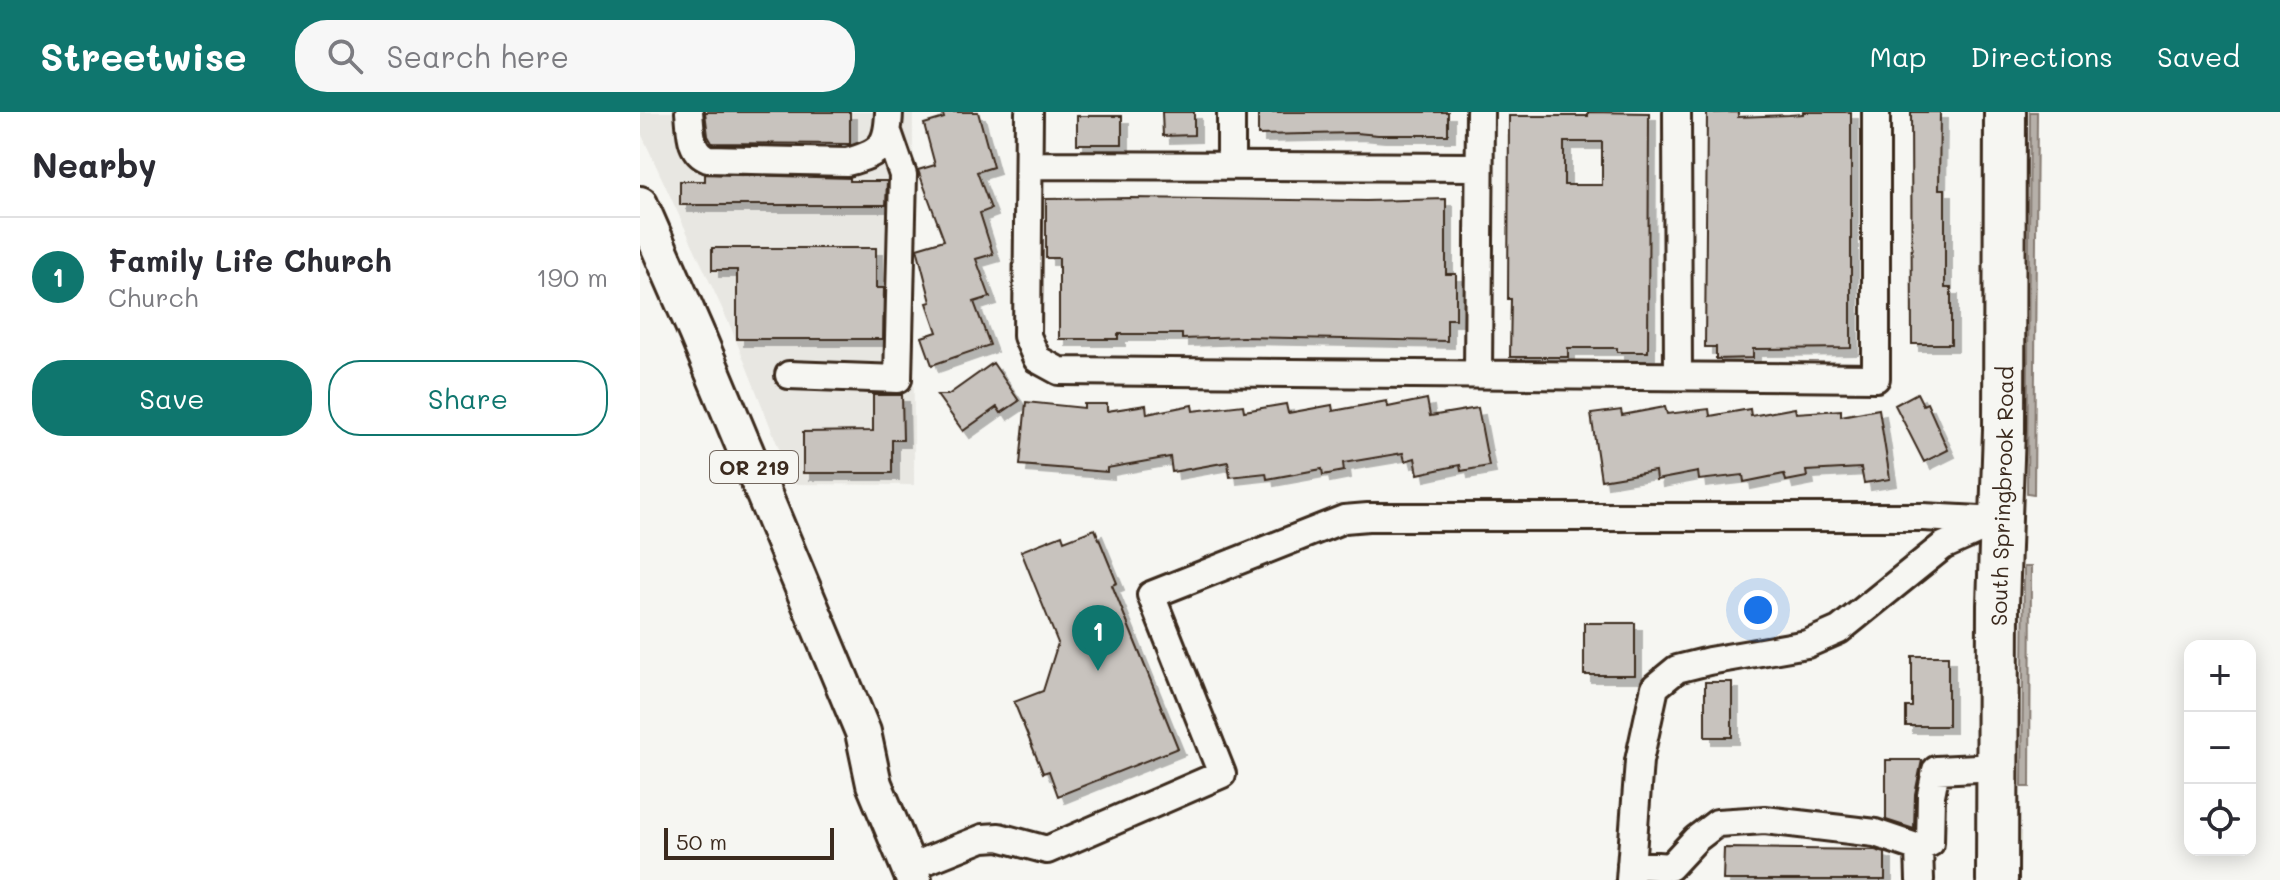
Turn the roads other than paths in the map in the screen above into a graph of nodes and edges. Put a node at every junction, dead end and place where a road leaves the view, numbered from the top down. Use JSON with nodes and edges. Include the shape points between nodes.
{"nodes":[{"id":1,"x":689,"y":112,"type":"edge"},
{"id":2,"x":1029,"y":112,"type":"edge"},
{"id":3,"x":1231,"y":112,"type":"edge"},
{"id":4,"x":1480,"y":112,"type":"edge"},
{"id":5,"x":1677,"y":112,"type":"edge"},
{"id":6,"x":1876,"y":112,"type":"edge"},
{"id":7,"x":2005,"y":112,"type":"edge"},
{"id":8,"x":889,"y":124,"type":"edge"},
{"id":9,"x":1029,"y":165,"type":"junction"},
{"id":10,"x":1231,"y":166,"type":"junction"},
{"id":11,"x":1479,"y":167,"type":"junction"},
{"id":12,"x":640,"y":204,"type":"edge"},
{"id":13,"x":1478,"y":374,"type":"junction"},
{"id":14,"x":789,"y":375,"type":"dead end"},
{"id":15,"x":1678,"y":376,"type":"junction"},
{"id":16,"x":2000,"y":521,"type":"junction"},
{"id":17,"x":1998,"y":767,"type":"junction"},
{"id":18,"x":1919,"y":848,"type":"junction"},
{"id":19,"x":1630,"y":872,"type":"edge"},
{"id":20,"x":926,"y":873,"type":"edge"},
{"id":21,"x":1920,"y":880,"type":"edge"},
{"id":22,"x":1997,"y":880,"type":"edge"}],
"edges":[{"from":1,"to":8,"type":"lane","via":[[693,146],[708,159],[847,162],[883,145]]},
{"from":2,"to":9,"type":"lane"},
{"from":3,"to":10,"type":"lane"},
{"from":4,"to":11,"type":"lane"},
{"from":5,"to":15,"type":"lane"},
{"from":6,"to":15,"type":"lane","via":[[1876,378]]},
{"from":7,"to":16,"type":"highway","name":"South Springbrook Road"},
{"from":8,"to":14,"type":"lane","via":[[903,175],[898,379]]},
{"from":9,"to":10,"type":"lane"},
{"from":9,"to":13,"type":"lane","via":[[1027,336],[1037,359],[1059,371]]},
{"from":10,"to":11,"type":"lane"},
{"from":11,"to":13,"type":"lane"},
{"from":12,"to":20,"type":"main road","number":"OR 219","via":[[863,732],[874,784]]},
{"from":13,"to":15,"type":"lane"},
{"from":16,"to":17,"type":"highway","name":"South Springbrook Road"},
{"from":16,"to":19,"type":"lane","via":[[1943,546],[1839,630],[1807,644],[1677,669],[1655,687],[1639,761]]},
{"from":16,"to":20,"type":"lane","via":[[1344,519],[1151,595],[1222,774],[1047,850],[983,838]]},
{"from":17,"to":18,"type":"lane","via":[[1936,770],[1930,843]]},
{"from":17,"to":22,"type":"highway","name":"South Springbrook Road"},
{"from":18,"to":19,"type":"lane","via":[[1875,833],[1765,820],[1717,823],[1670,867]]},
{"from":18,"to":21,"type":"lane"}]}
